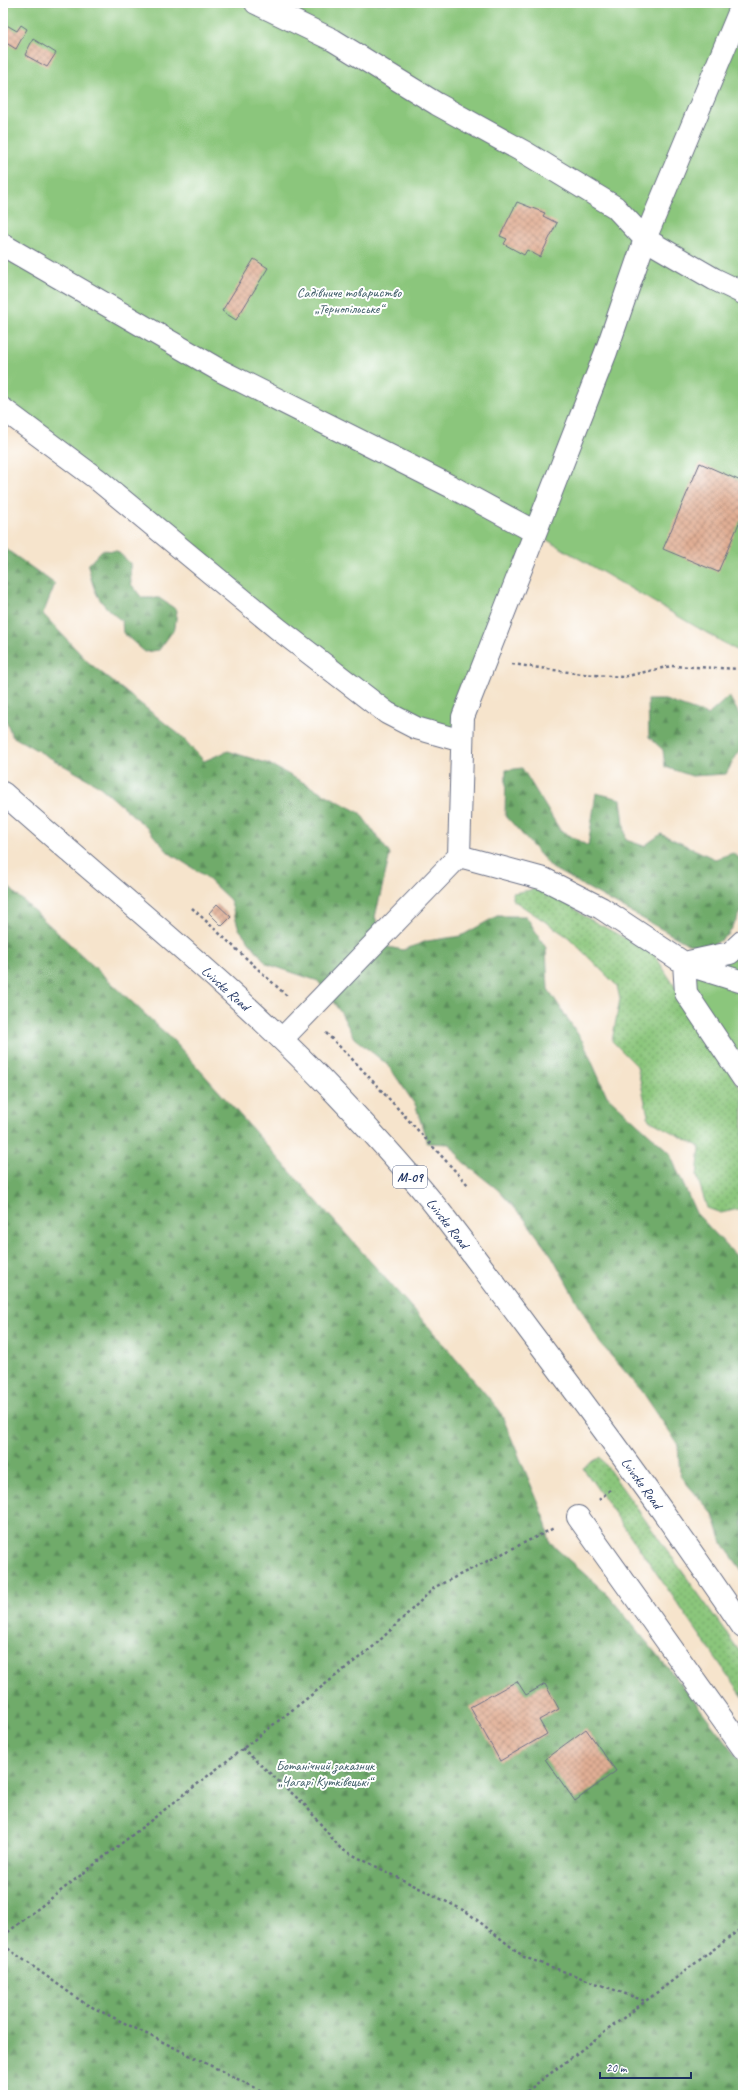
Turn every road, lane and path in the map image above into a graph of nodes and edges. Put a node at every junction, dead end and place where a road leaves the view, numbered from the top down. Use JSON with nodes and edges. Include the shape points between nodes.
{"nodes":[{"id":1,"x":256,"y":3,"type":"edge"},
{"id":2,"x":743,"y":3,"type":"edge"},
{"id":3,"x":645,"y":240,"type":"junction"},
{"id":4,"x":3,"y":244,"type":"edge"},
{"id":5,"x":743,"y":293,"type":"edge"},
{"id":6,"x":3,"y":409,"type":"edge"},
{"id":7,"x":535,"y":532,"type":"junction"},
{"id":8,"x":484,"y":661,"type":"junction"},
{"id":9,"x":743,"y":670,"type":"edge"},
{"id":10,"x":462,"y":741,"type":"junction"},
{"id":11,"x":3,"y":793,"type":"edge"},
{"id":12,"x":459,"y":856,"type":"junction"},
{"id":13,"x":192,"y":908,"type":"dead end"},
{"id":14,"x":743,"y":942,"type":"edge"},
{"id":15,"x":684,"y":963,"type":"junction"},
{"id":16,"x":743,"y":982,"type":"edge"},
{"id":17,"x":307,"y":1014,"type":"junction"},
{"id":18,"x":282,"y":1039,"type":"junction"},
{"id":19,"x":743,"y":1078,"type":"edge"},
{"id":20,"x":469,"y":1186,"type":"dead end"},
{"id":21,"x":578,"y":1516,"type":"joint"},
{"id":22,"x":743,"y":1627,"type":"edge"},
{"id":23,"x":242,"y":1748,"type":"junction"},
{"id":24,"x":743,"y":1748,"type":"edge"},
{"id":25,"x":743,"y":1928,"type":"edge"},
{"id":26,"x":3,"y":1936,"type":"edge"},
{"id":27,"x":3,"y":1945,"type":"edge"},
{"id":28,"x":645,"y":2001,"type":"junction"},
{"id":29,"x":270,"y":2095,"type":"edge"},
{"id":30,"x":522,"y":2095,"type":"edge"}],
"edges":[{"from":1,"to":3,"type":"main road","via":[[333,40],[616,207]]},
{"from":2,"to":3,"type":"main road"},
{"from":3,"to":5,"type":"main road"},
{"from":3,"to":7,"type":"main road","via":[[606,352]]},
{"from":4,"to":7,"type":"main road","via":[[220,371],[452,487]]},
{"from":6,"to":10,"type":"main road","via":[[97,478],[277,628],[387,713],[416,728]]},
{"from":7,"to":8,"type":"main road"},
{"from":8,"to":9,"type":"path","via":[[623,677],[671,666]]},
{"from":8,"to":10,"type":"main road","via":[[462,717]]},
{"from":10,"to":12,"type":"main road"},
{"from":11,"to":18,"type":"main road","name":"Lvivske Road","number":"М-09"},
{"from":12,"to":15,"type":"main road","via":[[544,879],[601,908]]},
{"from":12,"to":17,"type":"main road"},
{"from":13,"to":17,"type":"path"},
{"from":14,"to":15,"type":"main road","via":[[730,953]]},
{"from":15,"to":16,"type":"main road"},
{"from":15,"to":19,"type":"main road","via":[[686,993]]},
{"from":17,"to":18,"type":"main road"},
{"from":17,"to":20,"type":"path","via":[[357,1064]]},
{"from":18,"to":22,"type":"main road","name":"Lvivske Road","number":"М-09","via":[[337,1095],[440,1211],[578,1395],[695,1556]]},
{"from":21,"to":23,"type":"path","via":[[435,1586],[374,1646]]},
{"from":21,"to":24,"type":"main road"},
{"from":23,"to":26,"type":"path"},
{"from":23,"to":28,"type":"path","via":[[305,1805],[341,1849],[467,1912],[524,1957]]},
{"from":25,"to":28,"type":"path"},
{"from":27,"to":29,"type":"path","via":[[84,2003]]},
{"from":28,"to":30,"type":"path"}]}
